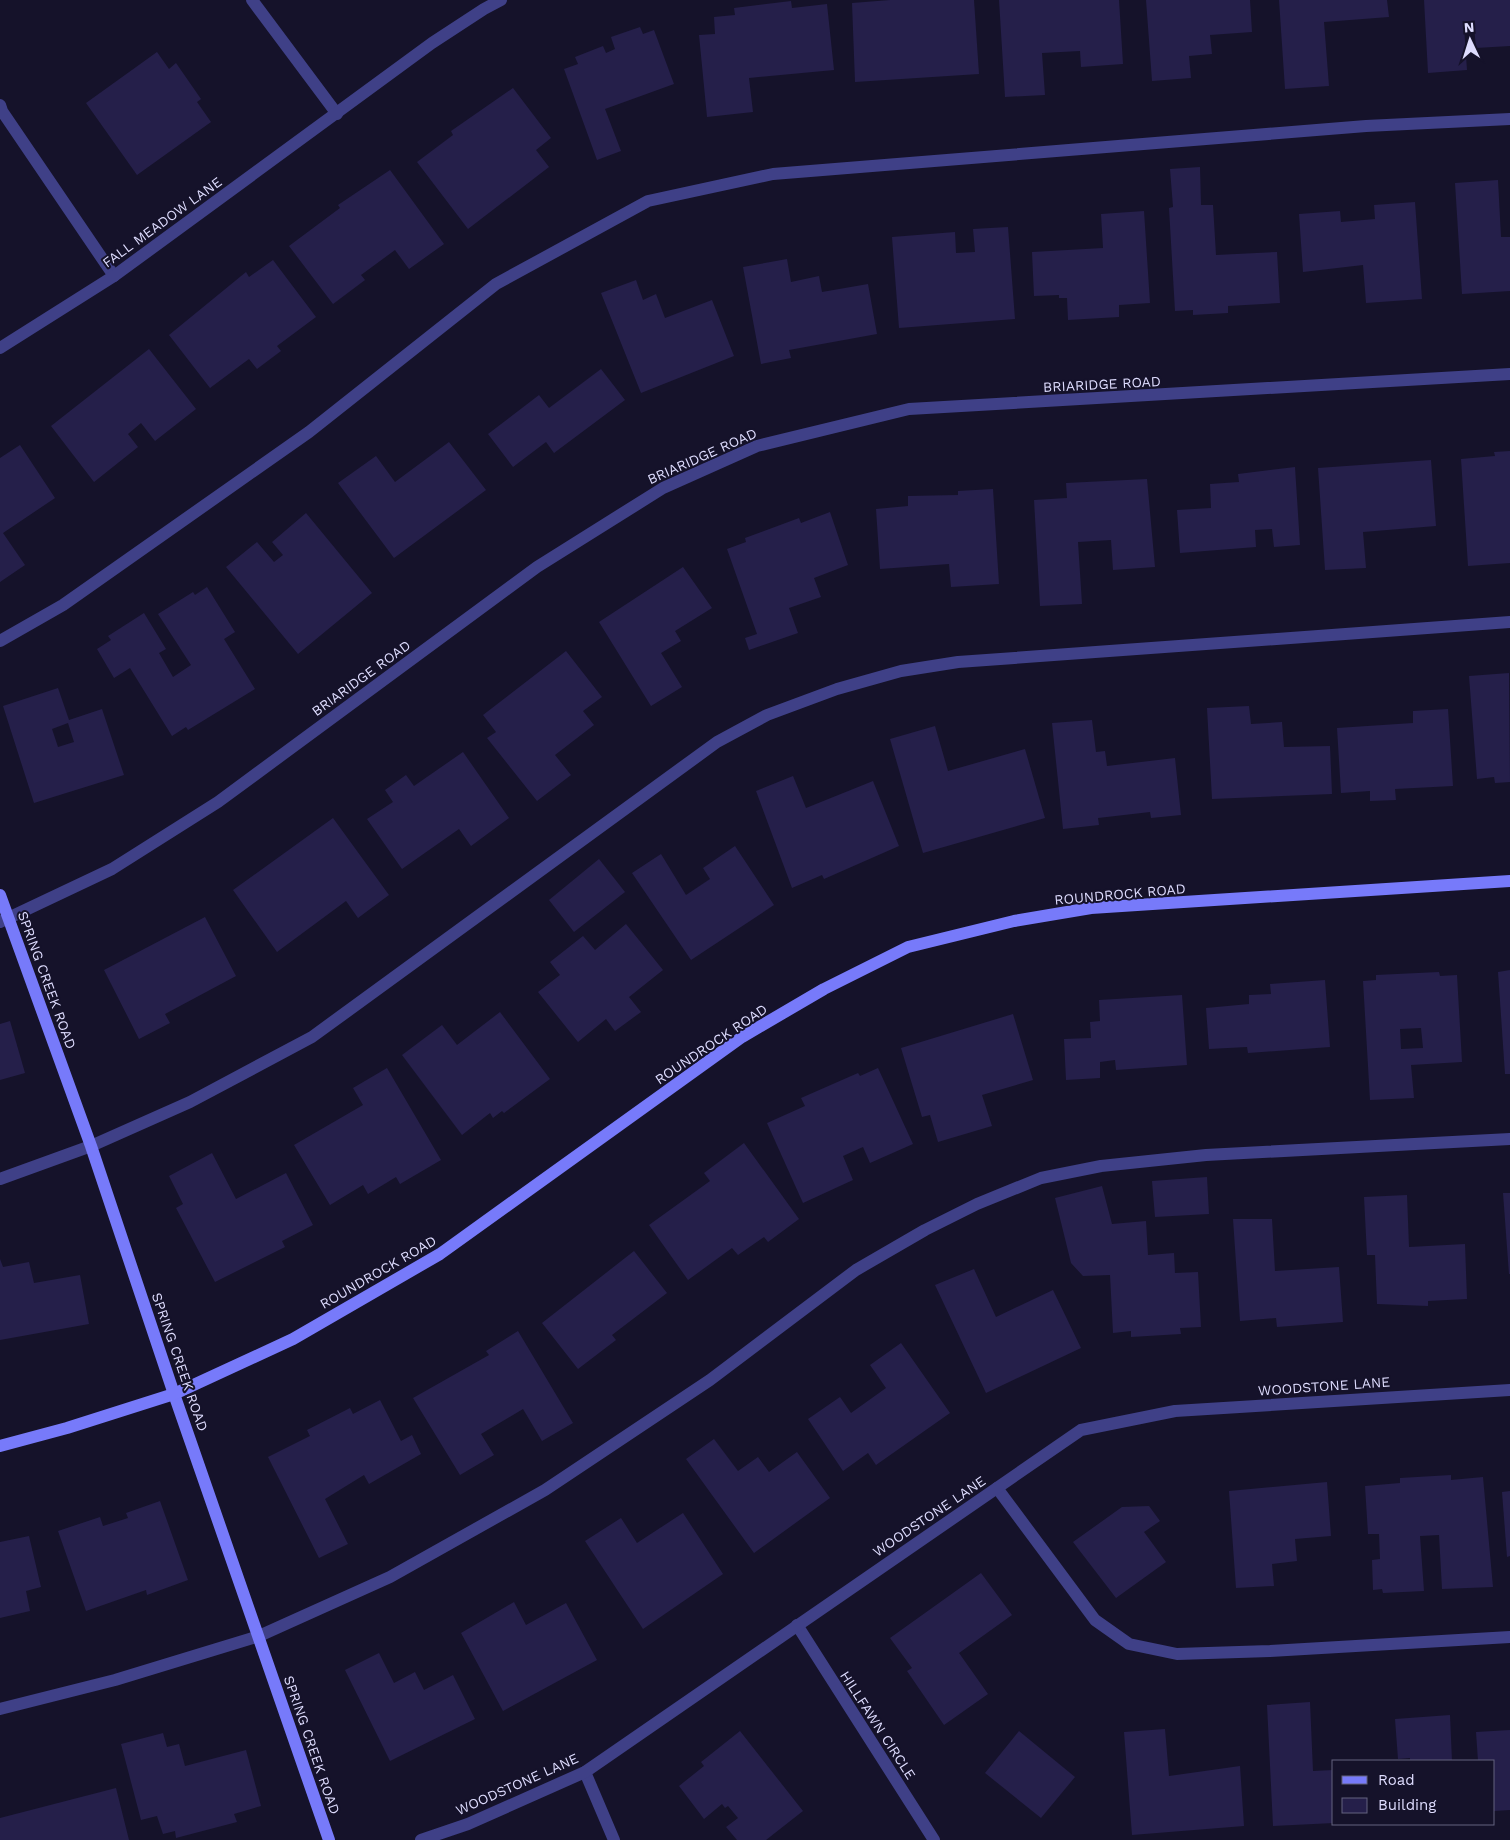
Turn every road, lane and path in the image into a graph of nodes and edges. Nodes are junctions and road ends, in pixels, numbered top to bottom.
1 (252, 0) edge
2 (502, 0) edge
3 (0, 105) edge
4 (338, 114) junction
5 (1510, 119) edge
6 (114, 276) junction
7 (0, 348) edge
8 (1510, 374) edge
9 (1510, 622) edge
10 (0, 641) edge
11 (1510, 881) edge
12 (0, 895) edge
13 (4, 921) edge
14 (1510, 1139) edge
15 (91, 1146) junction
16 (0, 1179) edge
17 (1510, 1390) edge
18 (174, 1394) junction
19 (0, 1446) edge
20 (997, 1488) junction
21 (796, 1626) junction
22 (258, 1636) junction
23 (1510, 1636) edge
24 (0, 1709) edge
25 (585, 1772) junction
26 (329, 1840) edge
27 (421, 1840) edge
28 (614, 1840) edge
29 (934, 1840) edge

1 - 4 street
2 - 4 street, FALL MEADOW LANE
3 - 6 street
4 - 6 street, FALL MEADOW LANE
5 - 10 street
6 - 7 street, FALL MEADOW LANE
8 - 13 street, BRIARIDGE ROAD
9 - 15 street
11 - 18 street, ROUNDROCK ROAD
12 - 13 street, SPRING CREEK ROAD
13 - 15 street, SPRING CREEK ROAD
14 - 22 street
15 - 16 street
15 - 18 street, SPRING CREEK ROAD
17 - 20 street, WOODSTONE LANE
18 - 19 street, ROUNDROCK ROAD
18 - 22 street, SPRING CREEK ROAD
20 - 21 street, WOODSTONE LANE
20 - 23 street
21 - 25 street, WOODSTONE LANE
21 - 29 street, HILLFAWN CIRCLE
22 - 24 street
22 - 26 street, SPRING CREEK ROAD
25 - 27 street, WOODSTONE LANE
25 - 28 street

